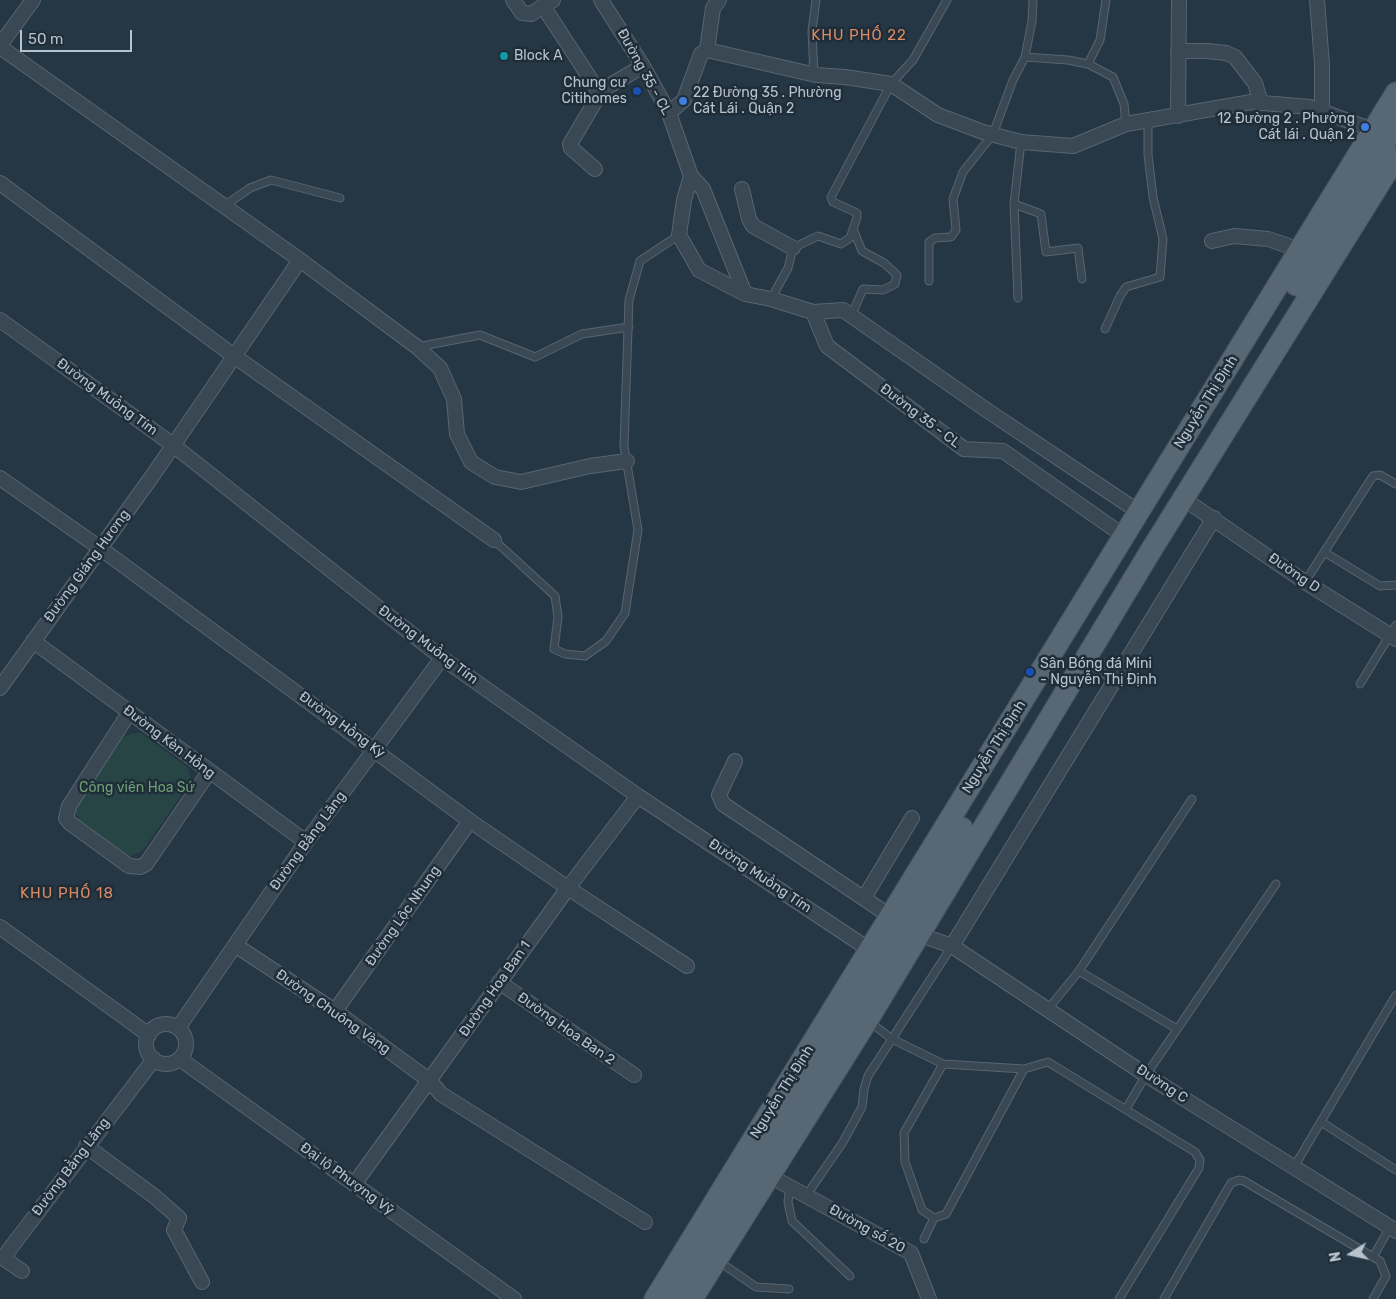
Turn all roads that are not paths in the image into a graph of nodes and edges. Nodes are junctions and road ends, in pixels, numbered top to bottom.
1 (33, 0) edge
2 (514, 0) edge
3 (618, 0) edge
4 (719, 0) edge
5 (816, 0) edge
6 (947, 0) edge
7 (1033, 0) edge
8 (1106, 0) edge
9 (1179, 0) edge
10 (1318, 0) edge
11 (548, 3) edge
12 (605, 6) edge
13 (0, 46) edge
14 (707, 50) junction
15 (1178, 51) junction
16 (1024, 57) junction
17 (1088, 64) junction
18 (643, 66) junction
19 (814, 75) junction
20 (891, 84) junction
21 (602, 90) junction
22 (1396, 93) edge
23 (1261, 103) junction
24 (668, 112) junction
25 (1322, 112) junction
26 (1178, 116) junction
27 (1148, 121) junction
28 (1126, 124) junction
29 (993, 134) junction
30 (1388, 138) edge
31 (1021, 142) junction
32 (595, 170) dead end
33 (691, 176) junction
34 (0, 183) edge
35 (1396, 184) edge
36 (742, 189) dead end
37 (340, 198) dead end
38 (1014, 204) junction
39 (224, 206) junction
40 (853, 229) junction
41 (679, 235) junction
42 (1212, 241) dead end
43 (793, 248) junction
44 (1298, 252) junction
45 (300, 260) junction
46 (1082, 279) dead end
47 (929, 282) dead end
48 (744, 294) junction
49 (1018, 298) dead end
50 (771, 299) junction
51 (813, 312) junction
52 (851, 316) junction
53 (0, 320) edge
54 (629, 327) junction
55 (1105, 329) dead end
56 (417, 347) junction
57 (234, 356) junction
58 (174, 445) junction
59 (627, 461) junction
60 (0, 478) edge
61 (1396, 484) edge
62 (1194, 506) junction
63 (1214, 518) junction
64 (1158, 524) junction
65 (494, 540) joint
66 (100, 548) junction
67 (1143, 548) junction
68 (1324, 552) junction
69 (1305, 582) junction
70 (1396, 585) edge
71 (1394, 633) edge
72 (33, 641) junction
73 (442, 658) junction
74 (1097, 665) junction
75 (1115, 677) junction
76 (1360, 684) dead end
77 (0, 688) edge
78 (129, 713) junction
79 (375, 750) junction
80 (735, 761) dead end
81 (209, 772) junction
82 (638, 796) junction
83 (1192, 799) dead end
84 (912, 818) dead end
85 (470, 821) junction
86 (306, 842) junction
87 (1276, 884) dead end
88 (568, 888) junction
89 (864, 898) junction
90 (0, 927) edge
91 (911, 928) junction
92 (235, 945) junction
93 (952, 946) junction
94 (890, 962) junction
95 (687, 966) dead end
96 (1079, 971) junction
97 (499, 982) junction
98 (1396, 995) edge
99 (1048, 1008) junction
100 (335, 1011) junction
101 (871, 1024) junction
102 (178, 1028) junction
103 (1177, 1029) junction
104 (149, 1035) junction
105 (892, 1039) junction
106 (154, 1059) junction
107 (180, 1059) junction
108 (943, 1064) junction
109 (1024, 1069) junction
110 (1146, 1074) junction
111 (634, 1075) dead end
112 (430, 1081) junction
113 (1126, 1109) junction
114 (1320, 1122) junction
115 (86, 1146) junction
116 (1294, 1167) junction
117 (1396, 1170) edge
118 (780, 1181) junction
119 (355, 1183) junction
120 (806, 1196) junction
121 (934, 1218) junction
122 (645, 1222) dead end
123 (1393, 1229) edge
124 (924, 1239) dead end
125 (1373, 1257) junction
126 (727, 1266) junction
127 (22, 1271) dead end
128 (850, 1276) dead end
129 (202, 1282) dead end
130 (789, 1288) dead end
131 (514, 1299) edge
132 (655, 1299) edge
133 (673, 1299) edge
134 (692, 1299) edge
135 (707, 1299) edge
136 (929, 1299) edge
137 (1119, 1299) edge
138 (1164, 1299) edge
139 (1373, 1299) edge

1 - 13 street
2 - 11 street
3 - 12 street
4 - 14 street
5 - 19 lane
6 - 20 lane
7 - 16 lane
8 - 17 lane
9 - 15 street
10 - 25 street
11 - 21 street
12 - 18 street, Đường 35 - CL
13 - 39 street
14 - 19 street
14 - 24 street
15 - 23 street
15 - 26 street
16 - 17 lane
16 - 29 lane
17 - 28 lane
18 - 21 street
18 - 24 street, Đường 35 - CL
19 - 20 street
20 - 29 street
20 - 40 lane
21 - 32 street
22 - 30 main road, Nguyễn Thị Định
23 - 25 street
23 - 26 street
24 - 33 street, Đường 35 - CL
25 - 30 street
26 - 27 street
27 - 28 street
27 - 55 lane
28 - 31 street
29 - 31 street
29 - 47 lane
30 - 44 main road, Nguyễn Thị Định
30 - 64 main road, Nguyễn Thị Định
31 - 38 lane
33 - 41 street
33 - 48 street, Đường 35 - CL
34 - 57 street
35 - 62 main road, Nguyễn Thị Định
36 - 43 street
37 - 39 lane
38 - 46 lane
38 - 49 lane
39 - 45 street
40 - 43 lane
40 - 52 lane
41 - 48 street
41 - 54 lane
42 - 44 street
43 - 50 lane
44 - 64 main road, Nguyễn Thị Định
45 - 56 street
45 - 57 street, Đường Giáng Hương
48 - 50 street
50 - 51 street
51 - 52 street
51 - 67 street, Đường 35 - CL
52 - 64 street
53 - 58 street, Đường Muồng Tím
54 - 56 lane
54 - 59 lane
56 - 59 street
57 - 58 street, Đường Giáng Hương
57 - 65 street
58 - 66 street, Đường Giáng Hương
58 - 73 street, Đường Muồng Tím
59 - 65 lane
60 - 66 street, Đường Hồng Kỳ
61 - 68 lane
62 - 63 street, Đường D
62 - 64 main road, Nguyễn Thị Định
63 - 69 street, Đường D
63 - 75 street
64 - 67 main road, Nguyễn Thị Định
64 - 67 main road, Nguyễn Thị Định
66 - 72 street, Đường Giáng Hương
66 - 79 street, Đường Hồng Kỳ
67 - 74 main road, Nguyễn Thị Định
67 - 91 main road, Nguyễn Thị Định
67 - 91 main road, Nguyễn Thị Định
68 - 69 lane
68 - 70 lane
69 - 71 street, Đường D
71 - 76 lane
72 - 77 street, Đường Giáng Hương
72 - 78 street, Đường Kèn Hồng
73 - 79 street, Đường Bằng Lăng
73 - 82 street, Đường Muồng Tím
74 - 75 street
74 - 91 main road, Nguyễn Thị Định
75 - 93 street
78 - 81 street, Đường Kèn Hồng
78 - 81 street
79 - 85 street, Đường Hồng Kỳ
79 - 86 street, Đường Bằng Lăng
80 - 89 street, Đường C
81 - 86 street, Đường Kèn Hồng
82 - 88 street, Đường Hoa Ban 1
82 - 94 street, Đường Muồng Tím
83 - 96 lane
84 - 89 street
85 - 88 street, Đường Hồng Kỳ
85 - 100 street, Đường Lộc Nhung
86 - 92 street, Đường Bằng Lăng
87 - 103 lane
88 - 95 street, Đường Hồng Kỳ
88 - 97 street, Đường Hoa Ban 1
89 - 91 street, Đường C
90 - 104 street
91 - 93 street, Đường C
91 - 94 main road, Nguyễn Thị Định
91 - 94 main road, Nguyễn Thị Định
92 - 100 street, Đường Chuông Vàng
92 - 102 street, Đường Bằng Lăng
93 - 99 street, Đường C
93 - 105 lane
94 - 101 main road, Nguyễn Thị Định
94 - 132 main road, Nguyễn Thị Định
94 - 133 main road, Nguyễn Thị Định
96 - 99 lane
96 - 103 lane
97 - 111 street, Đường Hoa Ban 2
97 - 112 street, Đường Hoa Ban 1
98 - 114 lane
99 - 110 street, Đường C
100 - 112 street, Đường Chuông Vàng
101 - 105 lane
101 - 118 main road, Nguyễn Thị Định
102 - 104 street
102 - 107 street
103 - 110 lane
104 - 106 street
105 - 108 lane
105 - 120 lane
106 - 107 street
106 - 115 street, Đường Bằng Lăng
107 - 119 street, Đại lộ Phượng Vỹ
108 - 109 lane
108 - 121 lane
109 - 113 lane
109 - 121 lane
110 - 113 lane
110 - 116 street, Đường C
112 - 119 street, Đường Hoa Ban 1
112 - 122 street, Đường Chuông Vàng
113 - 137 lane
114 - 116 lane
114 - 117 lane
115 - 127 street, Đường Bằng Lăng
115 - 129 street
116 - 123 street, Đường C
118 - 120 street, Đường số 20
118 - 126 main road, Nguyễn Thị Định
118 - 128 lane
118 - 134 main road, Nguyễn Thị Định
119 - 131 street, Đại lộ Phượng Vỹ
120 - 136 street, Đường số 20
121 - 124 lane
123 - 125 lane
125 - 138 lane
125 - 139 lane
126 - 130 lane
126 - 135 main road, Nguyễn Thị Định

